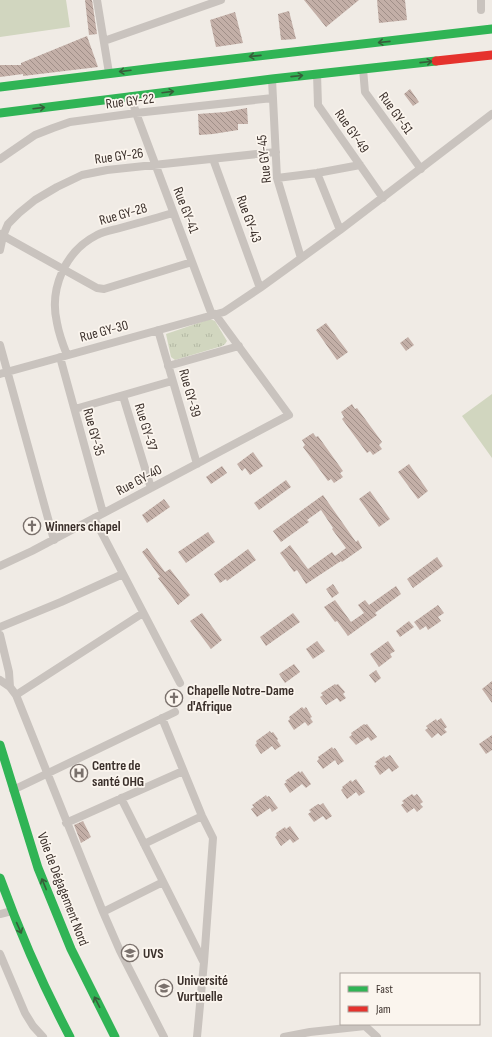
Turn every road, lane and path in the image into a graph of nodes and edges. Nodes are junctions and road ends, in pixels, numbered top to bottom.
1 (97, 0) edge
2 (221, 0) edge
3 (481, 0) edge
4 (481, 10) dead end
5 (492, 29) edge
6 (104, 41) junction
7 (492, 55) edge
8 (363, 69) junction
9 (109, 73) junction
10 (317, 74) junction
11 (272, 79) junction
12 (0, 87) edge
13 (130, 96) junction
14 (273, 98) junction
15 (0, 113) edge
16 (136, 113) junction
17 (492, 114) edge
18 (276, 152) junction
19 (0, 159) edge
20 (213, 159) junction
21 (155, 164) junction
22 (360, 165) junction
23 (421, 169) junction
24 (317, 173) junction
25 (277, 178) junction
26 (383, 198) junction
27 (173, 213) junction
28 (340, 230) junction
29 (2, 235) edge
30 (0, 250) edge
31 (301, 258) junction
32 (192, 262) junction
33 (63, 269) junction
34 (260, 288) junction
35 (214, 315) junction
36 (158, 330) junction
37 (0, 345) edge
38 (239, 346) junction
39 (64, 356) junction
40 (168, 366) junction
41 (3, 373) edge
42 (172, 381) junction
43 (122, 396) junction
44 (75, 409) junction
45 (289, 415) joint
46 (197, 464) junction
47 (151, 488) junction
48 (103, 513) junction
49 (94, 518) junction
50 (54, 540) junction
51 (0, 566) edge
52 (123, 574) junction
53 (143, 612) junction
54 (0, 627) edge
55 (0, 635) edge
56 (0, 680) edge
57 (180, 683) dead end
58 (10, 687) junction
59 (16, 695) junction
60 (175, 712) dead end
61 (162, 718) junction
62 (0, 745) edge
63 (183, 771) junction
64 (47, 774) junction
65 (14, 790) junction
66 (121, 798) junction
67 (202, 816) junction
68 (66, 823) junction
69 (144, 844) junction
70 (0, 878) edge
71 (164, 882) junction
72 (12, 911) junction
73 (102, 912) junction
74 (0, 914) edge
75 (0, 954) edge
76 (204, 962) junction
77 (43, 1037) edge
78 (70, 1037) edge
79 (115, 1037) edge
80 (164, 1037) edge
81 (197, 1037) edge
82 (284, 1037) edge
83 (377, 1037) edge

1 - 6 street
2 - 6 street
3 - 4 street
5 -> 9 main road
6 - 9 street
8 -> 7 main road
8 - 10 main road
8 - 23 street, Rue GY-51
9 - 12 main road
11 -> 10 main road
10 - 22 street, Rue GY-49
13 -> 11 main road
11 - 14 street, Rue GY-45
15 -> 13 main road
13 - 16 street, Rue GY-41
14 - 16 street, Rue GY-22
14 - 18 street, Rue GY-45
16 - 19 street, Rue GY-22
16 - 21 street, Rue GY-41
17 - 23 street, Rue GY-30
18 - 20 street, Rue GY-26
18 - 25 street, Rue GY-45
20 - 21 street, Rue GY-26
20 - 34 street, Rue GY-43
21 - 27 street, Rue GY-41
21 - 29 street, Rue GY-26
22 - 24 street
22 - 26 street, Rue GY-49
23 - 26 street, Rue GY-30
24 - 25 street
24 - 28 street
25 - 31 street, Rue GY-45
26 - 28 street, Rue GY-30
27 - 32 street, Rue GY-41
27 - 33 street, Rue GY-28
28 - 31 street, Rue GY-30
29 - 30 street, Rue GY-26
29 - 33 street
31 - 34 street, Rue GY-30
32 - 33 street
32 - 35 street, Rue GY-41
33 - 39 street, Rue GY-28
34 - 35 street, Rue GY-30
35 - 36 street, Rue GY-30
35 - 38 street, Rue GY-41
36 - 39 street, Rue GY-30
36 - 40 street, Rue GY-39
37 - 41 street
38 - 40 street
38 - 45 street, Rue GY-41
39 - 41 street, Rue GY-30
39 - 44 street, Rue GY-35
40 - 42 street, Rue GY-39
41 - 50 street
42 - 43 street
42 - 46 street, Rue GY-39
43 - 44 street
43 - 47 street, Rue GY-37
44 - 48 street, Rue GY-35
45 - 46 street, Rue GY-40
46 - 47 street, Rue GY-40
47 - 48 street, Rue GY-40
48 - 49 street, Rue GY-40
49 - 50 street, Rue GY-40
49 - 52 street
50 - 51 street, Rue GY-40
52 - 53 street
52 - 54 street
53 - 57 street
53 - 59 street
55 - 58 street
56 - 58 street
58 - 59 street
59 - 64 street
60 - 61 street
61 - 63 street
61 - 64 street
62 - 65 main road, Voie de Dégagement Nord
63 - 66 street
63 - 67 street
64 - 65 street
64 - 68 street
79 -> 65 main road, Voie de Dégagement Nord
66 - 68 street
66 - 69 street
67 - 69 street
67 - 76 street
68 - 73 street
69 - 71 street
70 - 72 main road
71 - 73 street
71 - 76 street
72 - 74 street
72 -> 78 main road
73 - 80 street
75 - 77 street
76 - 81 street
82 - 83 street

